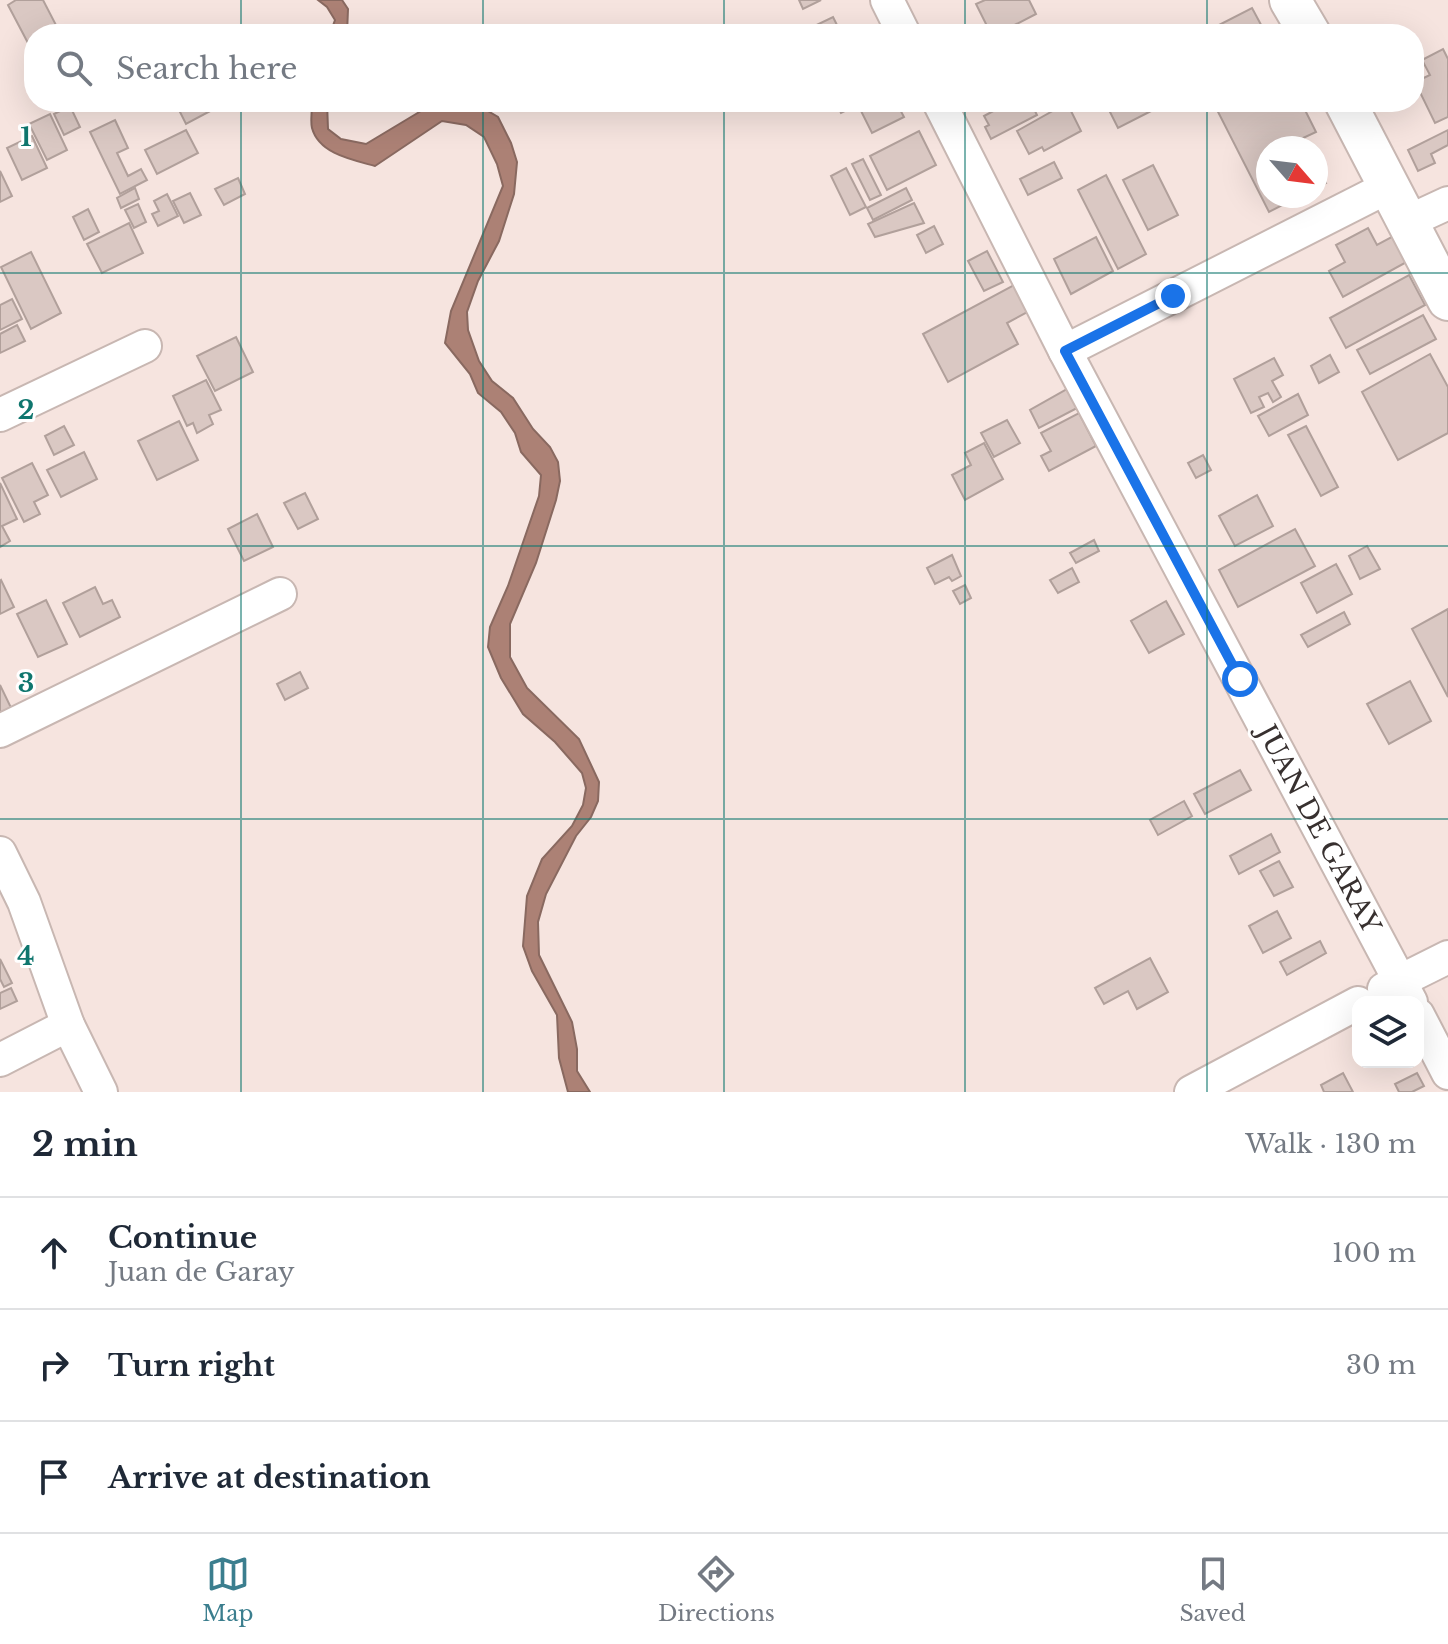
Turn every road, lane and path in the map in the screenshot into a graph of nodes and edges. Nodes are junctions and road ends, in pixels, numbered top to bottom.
1 (887, 0) edge
2 (1290, 0) edge
3 (899, 24) edge
4 (1304, 24) edge
5 (944, 112) edge
6 (1350, 112) edge
7 (1388, 187) junction
8 (1448, 203) edge
9 (1407, 222) junction
10 (1448, 300) edge
11 (145, 346) dead end
12 (1065, 351) junction
13 (0, 415) edge
14 (280, 594) dead end
15 (0, 731) edge
16 (0, 853) edge
17 (1448, 957) edge
18 (1406, 991) edge
19 (1385, 996) edge
20 (1352, 1006) edge
21 (68, 1025) junction
22 (1424, 1027) edge
23 (0, 1060) edge
24 (1448, 1073) edge
25 (101, 1092) edge
26 (1191, 1092) edge

1 - 3 street
2 - 4 main road
5 - 12 street, JUAN DE GARAY
6 - 7 main road
7 - 9 main road
7 - 12 street
8 - 9 street
9 - 10 main road
11 - 13 street
12 - 18 street, JUAN DE GARAY
14 - 15 street
16 - 21 street
17 - 18 street
18 - 19 street
20 - 26 street
21 - 23 street
21 - 25 street
22 - 24 street

